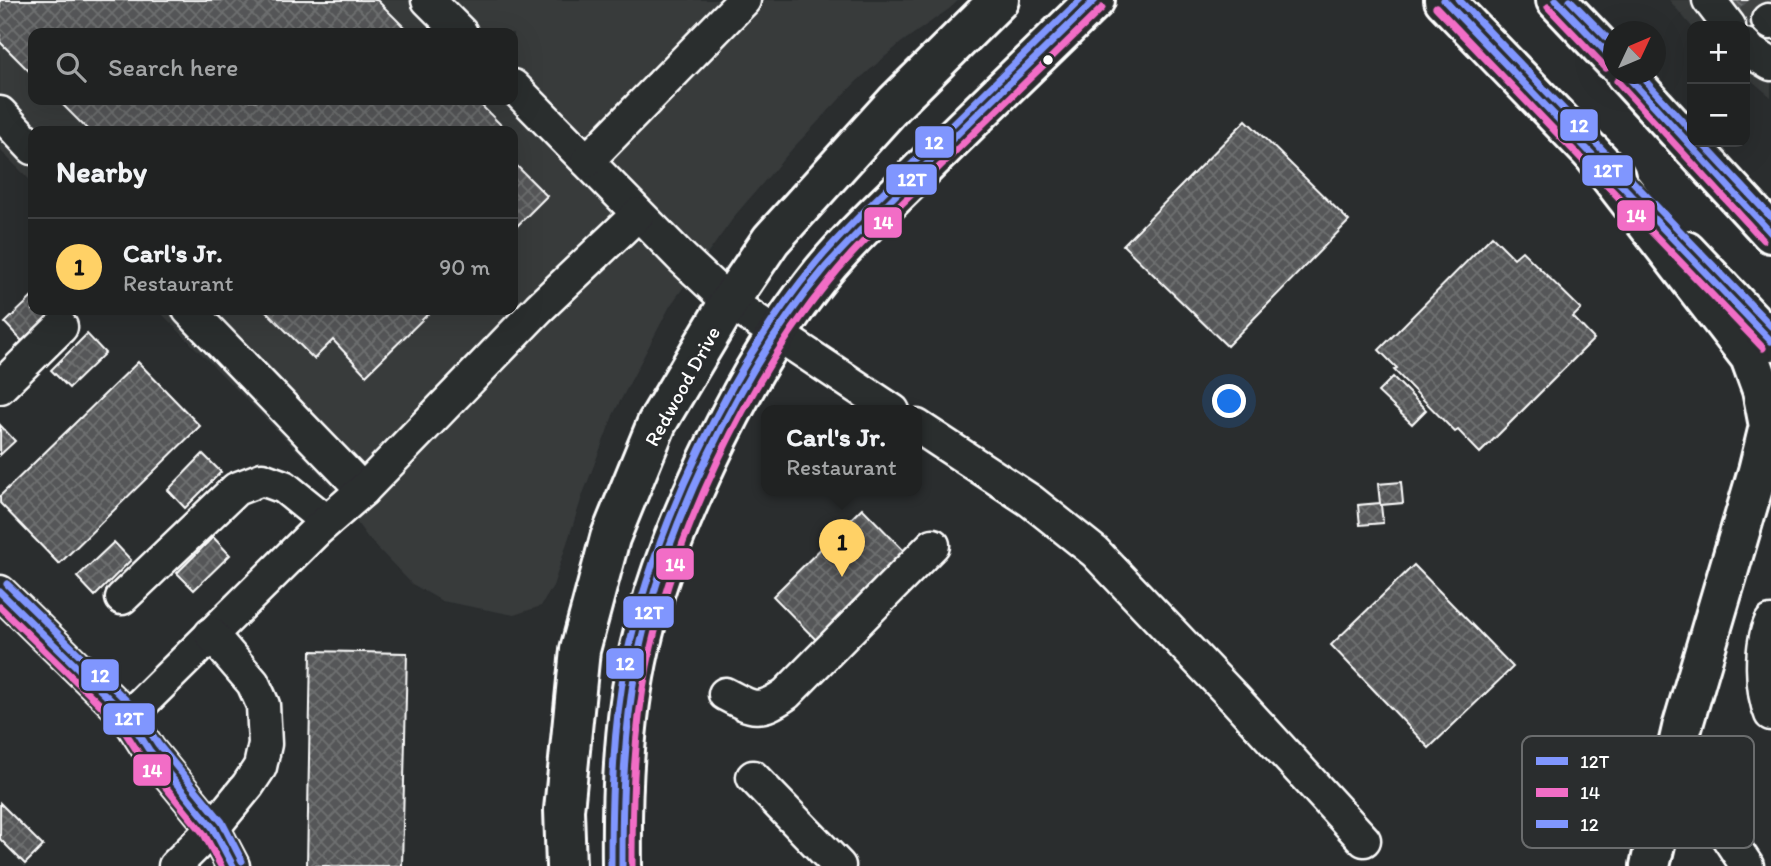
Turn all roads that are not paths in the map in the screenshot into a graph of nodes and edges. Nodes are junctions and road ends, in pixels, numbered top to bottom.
1 (428, 0) edge
2 (744, 0) edge
3 (999, 0) edge
4 (1095, 0) edge
5 (1444, 0) edge
6 (1709, 0) edge
7 (1572, 6) edge
8 (1725, 21) edge
9 (456, 28) edge
10 (1603, 47) edge
11 (1750, 51) edge
12 (1771, 64) edge
13 (1634, 84) edge
14 (518, 91) edge
15 (0, 113) edge
16 (28, 143) edge
17 (1592, 153) junction
18 (587, 161) junction
19 (638, 214) junction
20 (1771, 233) edge
21 (729, 302) junction
22 (194, 315) edge
23 (61, 327) dead end
24 (776, 334) junction
25 (1771, 341) edge
26 (0, 387) edge
27 (884, 405) edge
28 (922, 429) edge
29 (363, 490) junction
30 (326, 522) junction
31 (933, 545) dead end
32 (0, 592) edge
33 (122, 598) dead end
34 (1771, 622) edge
35 (211, 634) junction
36 (725, 694) dead end
37 (1771, 714) edge
38 (128, 717) junction
39 (1682, 729) junction
40 (1680, 736) edge
41 (1683, 736) edge
42 (753, 777) dead end
43 (213, 828) junction
44 (1364, 840) dead end
45 (1654, 848) edge
46 (1735, 848) edge
47 (1771, 861) edge
48 (175, 866) edge
49 (233, 866) edge
50 (566, 866) edge
51 (622, 866) edge
52 (839, 866) edge
53 (1650, 866) edge
54 (1747, 866) edge
55 (1768, 866) edge

1 - 9 street
2 - 18 street
3 - 21 main road, Redwood Drive
4 - 24 main road
5 - 17 main road
6 - 8 street
7 - 10 main road
11 - 12 street
13 - 20 main road
14 - 18 street
15 - 16 street
17 - 25 main road
17 - 39 main road
18 - 19 street
19 - 21 street
19 - 29 street
21 - 24 street
21 - 50 main road, Redwood Drive
22 - 29 street
23 - 26 street
24 - 27 street
24 - 51 main road
28 - 44 street
29 - 30 street
30 - 33 street
30 - 35 street
31 - 36 street
32 - 38 street
34 - 37 street
35 - 38 street
35 - 43 street
38 - 43 street
39 - 40 main road
39 - 41 street
42 - 52 street
43 - 48 street
43 - 49 street
45 - 53 main road
46 - 54 street
47 - 55 street

